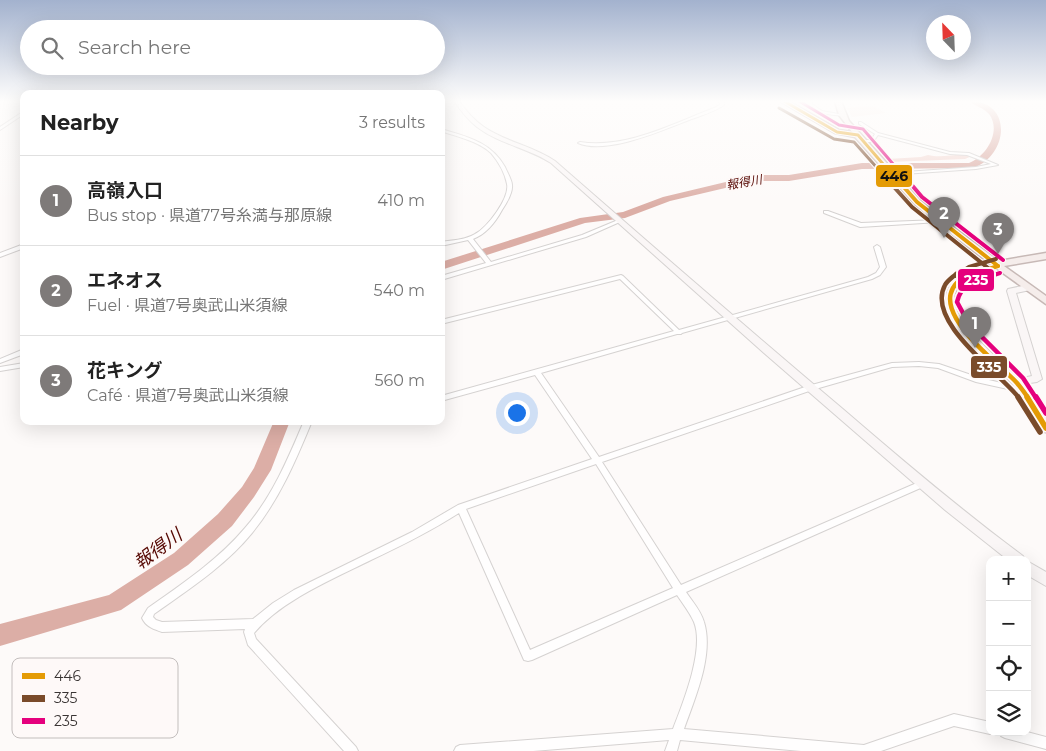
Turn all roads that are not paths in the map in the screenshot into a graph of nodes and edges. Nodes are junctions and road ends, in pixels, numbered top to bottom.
1 (460, 136) edge
2 (496, 136) edge
3 (639, 136) edge
4 (853, 136) edge
5 (876, 136) edge
6 (885, 136) edge
7 (860, 138) junction
8 (580, 144) dead end
9 (890, 173) junction
10 (826, 212) dead end
11 (620, 221) junction
12 (939, 221) junction
13 (469, 239) junction
14 (445, 243) edge
15 (20, 247) edge
16 (877, 247) dead end
17 (0, 255) edge
18 (1046, 256) edge
19 (489, 263) junction
20 (998, 266) junction
21 (445, 277) edge
22 (1027, 288) junction
23 (1046, 301) edge
24 (730, 318) junction
25 (445, 321) edge
26 (679, 333) junction
27 (20, 353) edge
28 (0, 361) edge
29 (20, 366) edge
30 (0, 369) edge
31 (537, 372) junction
32 (1019, 386) junction
33 (810, 388) junction
34 (445, 398) edge
35 (306, 425) edge
36 (1046, 428) edge
37 (597, 460) junction
38 (922, 484) junction
39 (461, 507) junction
40 (1013, 556) edge
41 (1031, 570) edge
42 (1046, 580) edge
43 (680, 589) junction
44 (254, 624) junction
45 (986, 727) edge
46 (676, 734) junction
47 (1020, 736) edge
48 (1046, 743) edge
49 (870, 750) edge
50 (352, 751) edge
51 (460, 751) edge
52 (671, 751) edge

1 - 13 street
2 - 11 street
3 - 8 street
4 - 7 main road
5 - 7 street
6 - 9 street
7 - 9 main road
9 - 12 main road
10 - 12 street
11 - 19 street
11 - 24 street
12 - 20 main road
13 - 14 street
13 - 19 street
15 - 17 street
16 - 24 street
18 - 20 main road
19 - 21 street
20 - 22 main road
20 - 32 main road
22 - 23 main road
22 - 32 street
24 - 26 street
24 - 33 street
25 - 26 street
26 - 31 street
27 - 28 street
29 - 30 street
31 - 34 street
31 - 37 street
32 - 33 street
32 - 36 main road
33 - 37 street
33 - 38 street
35 - 44 street
37 - 39 street
37 - 43 street
38 - 40 street
38 - 43 street
39 - 43 street
39 - 44 street
41 - 42 street
43 - 46 street
44 - 50 street
45 - 49 street
46 - 49 street
46 - 51 street
46 - 52 street
47 - 48 street

